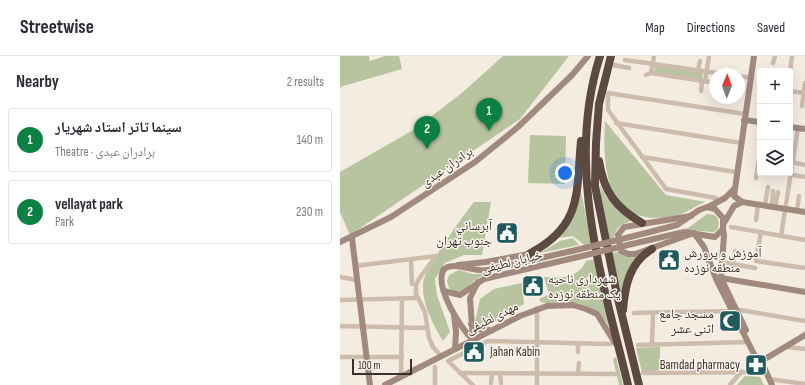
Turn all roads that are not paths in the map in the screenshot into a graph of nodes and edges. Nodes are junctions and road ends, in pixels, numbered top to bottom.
1 (600, 56) edge
2 (654, 56) edge
3 (709, 56) edge
4 (754, 56) edge
5 (775, 56) edge
6 (792, 56) edge
7 (588, 57) edge
8 (628, 59) edge
9 (610, 60) edge
10 (700, 61) dead end
11 (773, 63) dead end
12 (653, 64) junction
13 (629, 68) dead end
14 (790, 68) edge
15 (698, 70) junction
16 (706, 71) junction
17 (709, 72) edge
18 (651, 73) junction
19 (646, 75) dead end
20 (745, 77) edge
21 (751, 78) junction
22 (706, 81) junction
23 (805, 83) edge
24 (701, 91) dead end
25 (793, 91) edge
26 (804, 93) junction
27 (802, 106) dead end
28 (598, 115) junction
29 (745, 117) junction
30 (757, 121) edge
31 (586, 123) junction
32 (616, 123) junction
33 (793, 127) edge
34 (798, 128) junction
35 (805, 129) edge
36 (741, 143) junction
37 (793, 152) edge
38 (642, 157) junction
39 (793, 162) edge
40 (805, 165) edge
41 (736, 172) junction
42 (757, 173) edge
43 (793, 175) edge
44 (790, 176) edge
45 (805, 177) edge
46 (756, 178) dead end
47 (768, 187) dead end
48 (734, 189) junction
49 (776, 192) dead end
50 (799, 196) dead end
51 (716, 198) dead end
52 (742, 202) junction
53 (758, 204) junction
54 (771, 206) junction
55 (707, 207) junction
56 (785, 209) junction
57 (797, 210) junction
58 (805, 212) edge
59 (691, 216) junction
60 (756, 220) dead end
61 (642, 223) junction
62 (723, 226) junction
63 (731, 227) dead end
64 (761, 232) junction
65 (694, 233) junction
66 (781, 236) junction
67 (352, 238) junction
68 (805, 240) edge
69 (340, 242) edge
70 (652, 249) junction
71 (735, 251) dead end
72 (529, 254) joint
73 (411, 260) junction
74 (722, 262) junction
75 (733, 264) junction
76 (454, 265) junction
77 (355, 266) junction
78 (756, 268) dead end
79 (805, 268) edge
80 (340, 277) edge
81 (718, 278) junction
82 (357, 280) junction
83 (478, 282) junction
84 (412, 284) dead end
85 (444, 291) junction
86 (805, 292) edge
87 (418, 298) junction
88 (340, 300) edge
89 (402, 300) junction
90 (360, 301) junction
91 (537, 308) junction
92 (740, 310) dead end
93 (732, 311) junction
94 (454, 313) junction
95 (634, 313) dead end
96 (653, 313) junction
97 (623, 317) junction
98 (805, 320) edge
99 (471, 324) junction
100 (340, 326) edge
101 (363, 327) junction
102 (402, 328) junction
103 (428, 328) junction
104 (494, 329) junction
105 (805, 336) edge
106 (473, 340) junction
107 (748, 342) junction
108 (538, 343) junction
109 (578, 344) junction
110 (610, 344) dead end
111 (652, 344) junction
112 (638, 345) dead end
113 (476, 346) junction
114 (787, 346) junction
115 (454, 349) junction
116 (805, 349) edge
117 (620, 350) junction
118 (578, 352) dead end
119 (441, 356) junction
120 (340, 357) edge
121 (402, 357) junction
122 (367, 358) junction
123 (760, 362) junction
124 (579, 363) dead end
125 (435, 367) dead end
126 (742, 372) junction
127 (765, 372) junction
128 (460, 373) junction
129 (492, 373) junction
130 (500, 373) junction
131 (538, 373) junction
132 (578, 373) junction
133 (643, 373) dead end
134 (615, 374) dead end
135 (401, 376) junction
136 (770, 382) edge
137 (492, 383) dead end
138 (501, 383) dead end
139 (805, 384) edge
140 (370, 385) edge
141 (385, 385) edge
142 (435, 385) edge
143 (473, 385) edge
144 (537, 385) edge
145 (628, 385) edge
146 (639, 385) edge
147 (730, 385) edge

1 - 31 highway
2 - 12 street
3 - 16 street
4 - 21 main road
5 - 11 street
6 - 14 street
7 - 67 main road, برادران عبدی
8 - 12 street
9 - 13 street
9 - 28 highway
10 - 15 street
12 - 15 street
12 - 18 street
15 - 16 street
16 - 17 street
16 - 22 street
18 - 19 street
18 - 22 street
20 - 21 street
21 - 29 main road
22 - 24 street
23 - 26 street
25 - 26 street
26 - 27 street
28 - 61 highway
28 - 97 highway
29 - 30 main road
29 - 32 street
29 - 36 main road
31 - 72 highway
31 - 117 highway
32 - 36 street
32 - 38 street
33 - 34 main road
34 - 35 main road
34 - 37 street
36 - 41 main road
38 - 41 street
38 - 51 street
39 - 40 street
41 - 48 main road
42 - 46 street
43 - 45 street
44 - 56 street
47 - 54 street
48 - 52 main road
48 - 55 main road
49 - 54 street
50 - 57 street
52 - 53 main road
52 - 62 main road
53 - 54 main road
53 - 60 street
54 - 56 main road
55 - 59 main road
55 - 62 main road
56 - 57 main road
56 - 66 street
57 - 58 main road
59 - 61 main road
59 - 76 main road, خیابان لطیفی, bridge
61 - 70 main road
62 - 65 main road
62 - 74 main road
63 - 64 street
64 - 66 street
64 - 79 street
65 - 70 main road
65 - 81 main road
65 - 83 main road, خیابان لطیفی, bridge
66 - 68 street
67 - 69 main road, برادران عبدی
67 - 77 main road
70 - 97 highway
71 - 75 street
72 - 76 main road
73 - 77 street
73 - 84 street
73 - 87 street
74 - 75 street
74 - 81 main road
75 - 78 street
76 - 85 main road
77 - 82 main road
80 - 82 street
81 - 86 main road
81 - 93 main road
81 - 123 main road
82 - 90 main road
83 - 85 main road, خیابان لطیفی
83 - 99 main road
85 - 94 main road
87 - 89 street
87 - 103 street
88 - 90 street
89 - 90 street
89 - 102 street
90 - 101 main road
91 - 104 main road, مهدی لطیفی
91 - 108 street
91 - 117 main road, مهدی لطیفی
92 - 98 street
93 - 96 street
93 - 107 main road
94 - 106 main road
94 - 115 main road
95 - 96 street
96 - 111 street
97 - 146 highway
99 - 104 main road
99 - 106 main road
100 - 101 street
101 - 102 street
101 - 122 main road
102 - 103 street
102 - 121 street
103 - 119 street
104 - 106 main road, مهدی لطیفی
105 - 114 main road
106 - 113 street
106 - 115 main road, مهدی لطیفی
107 - 111 street
107 - 123 main road
108 - 109 street
108 - 113 street
108 - 131 street
109 - 110 street
109 - 118 street
111 - 112 street
113 - 128 street
114 - 116 street
114 - 123 main road
115 - 119 main road, مهدی لطیفی
117 - 145 highway
119 - 135 main road, مهدی لطیفی
120 - 122 street
121 - 122 street
121 - 135 street
122 - 140 main road
123 - 127 main road
124 - 132 street
125 - 142 street
126 - 127 street
126 - 133 street
126 - 147 street
127 - 136 main road
128 - 129 street
128 - 143 street
129 - 130 street
129 - 137 street
130 - 131 street
130 - 138 street
131 - 132 street
131 - 144 street
132 - 134 street
135 - 141 main road, مهدی لطیفی
136 - 139 street

